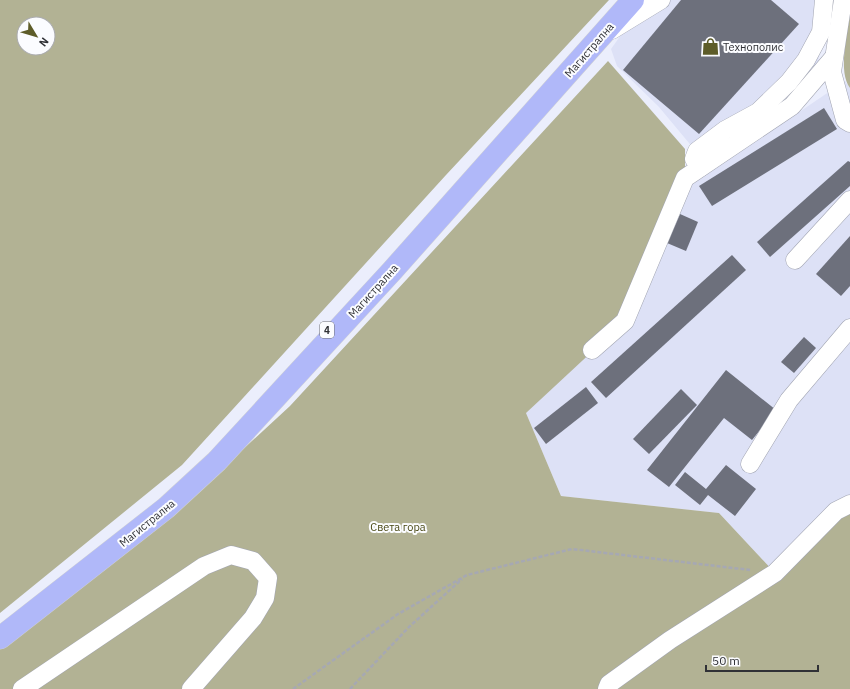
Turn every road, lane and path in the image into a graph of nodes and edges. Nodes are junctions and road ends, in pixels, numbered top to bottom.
1 (621, 0) edge
2 (633, 0) edge
3 (661, 0) edge
4 (824, 0) edge
5 (843, 0) edge
6 (602, 36) junction
7 (834, 57) junction
8 (850, 123) edge
9 (701, 167) junction
10 (850, 200) edge
11 (795, 260) dead end
12 (850, 328) edge
13 (592, 350) dead end
14 (750, 464) dead end
15 (850, 504) edge
16 (775, 573) junction
17 (467, 575) junction
18 (0, 626) edge
19 (0, 638) edge
20 (22, 689) edge
21 (191, 689) edge
22 (293, 689) edge
23 (350, 689) edge
24 (607, 689) edge

1 - 18 main road, Магистрална / 4
2 - 6 main road, Магистрална / 4
3 - 6 street
4 - 9 street
5 - 7 street
6 - 19 main road, Магистрална / 4
7 - 8 street
7 - 9 street
9 - 13 street
10 - 11 street
12 - 14 street
15 - 16 street
16 - 17 path
16 - 24 street
17 - 22 path
17 - 23 path
20 - 21 street

